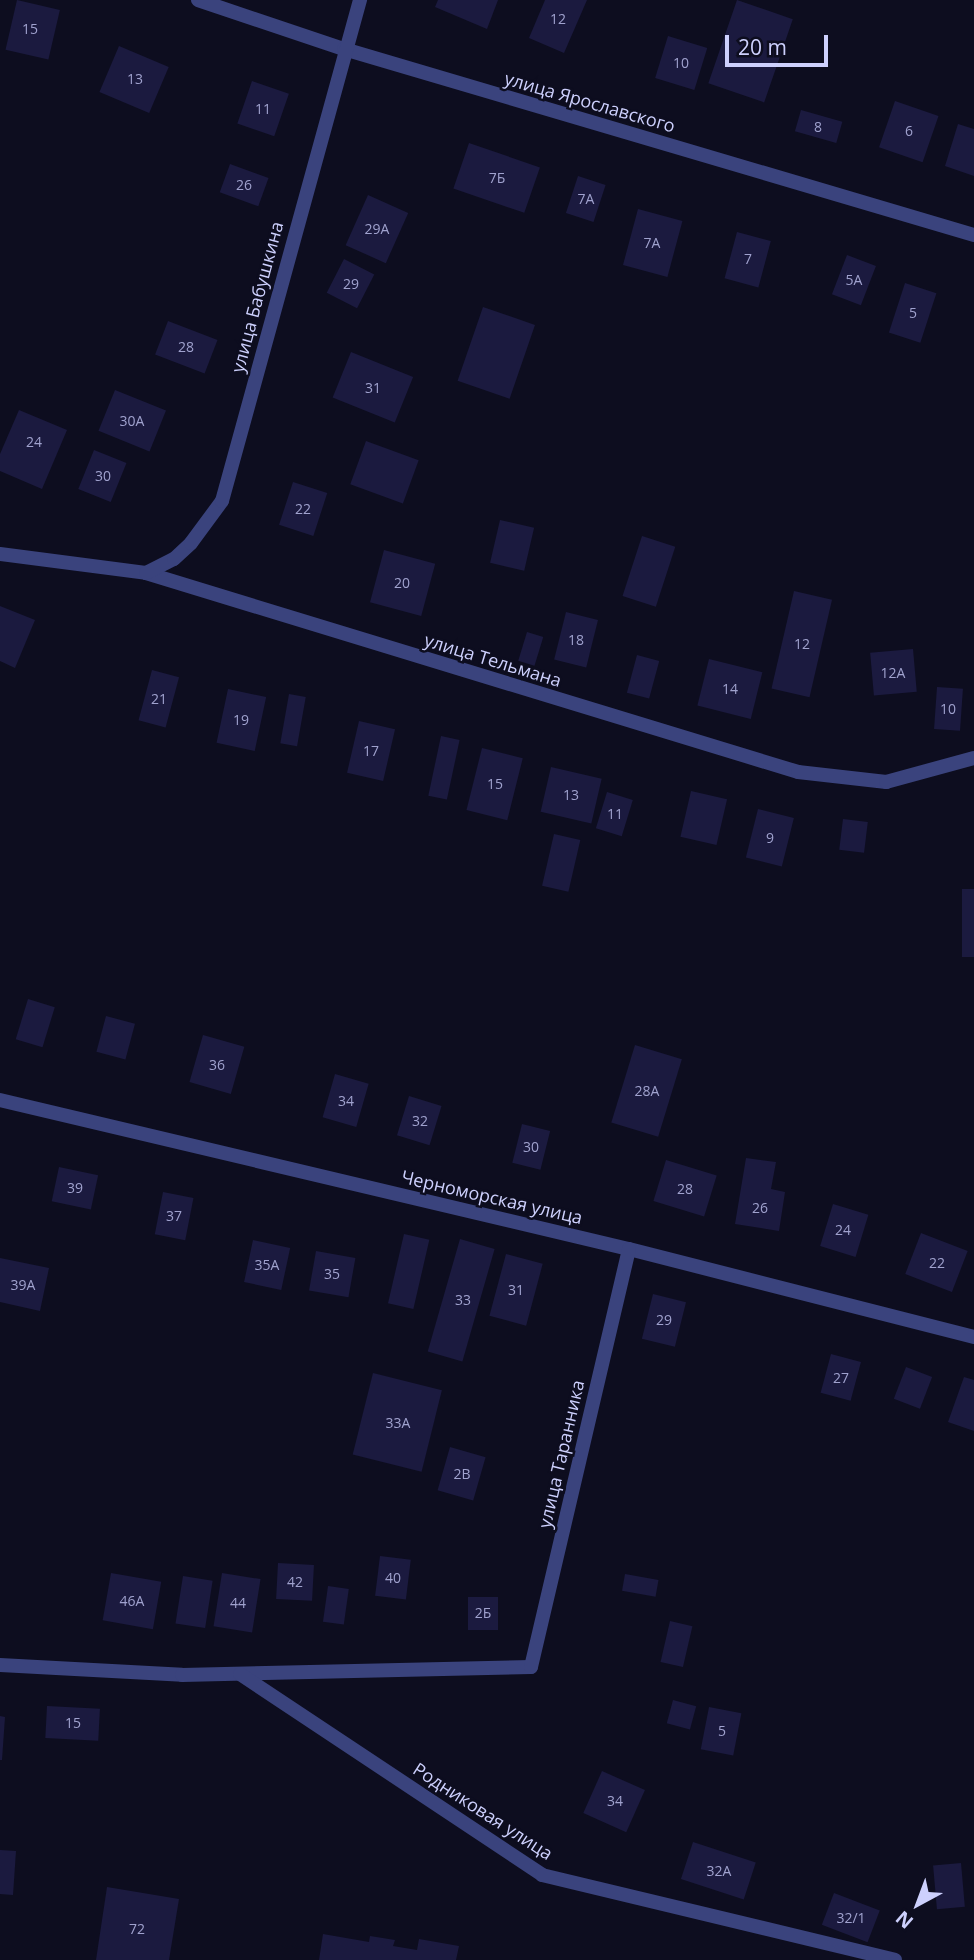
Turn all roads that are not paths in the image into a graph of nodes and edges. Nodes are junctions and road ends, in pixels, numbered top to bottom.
1 (198, 0) edge
2 (360, 0) edge
3 (344, 49) junction
4 (974, 235) edge
5 (0, 554) edge
6 (146, 573) junction
7 (974, 758) edge
8 (0, 1100) edge
9 (629, 1249) junction
10 (974, 1337) edge
11 (0, 1665) edge
12 (240, 1674) junction
13 (895, 1960) edge

1 - 3 street, улица Ярославского
2 - 3 street, улица Бабушкина
3 - 4 street, улица Ярославского
3 - 6 street, улица Бабушкина
5 - 6 street, улица Тельмана
6 - 7 street, улица Тельмана
8 - 9 street, Черноморская улица
9 - 10 street, Черноморская улица
9 - 12 street, улица Таранника
11 - 12 street
12 - 13 street, Родниковая улица

